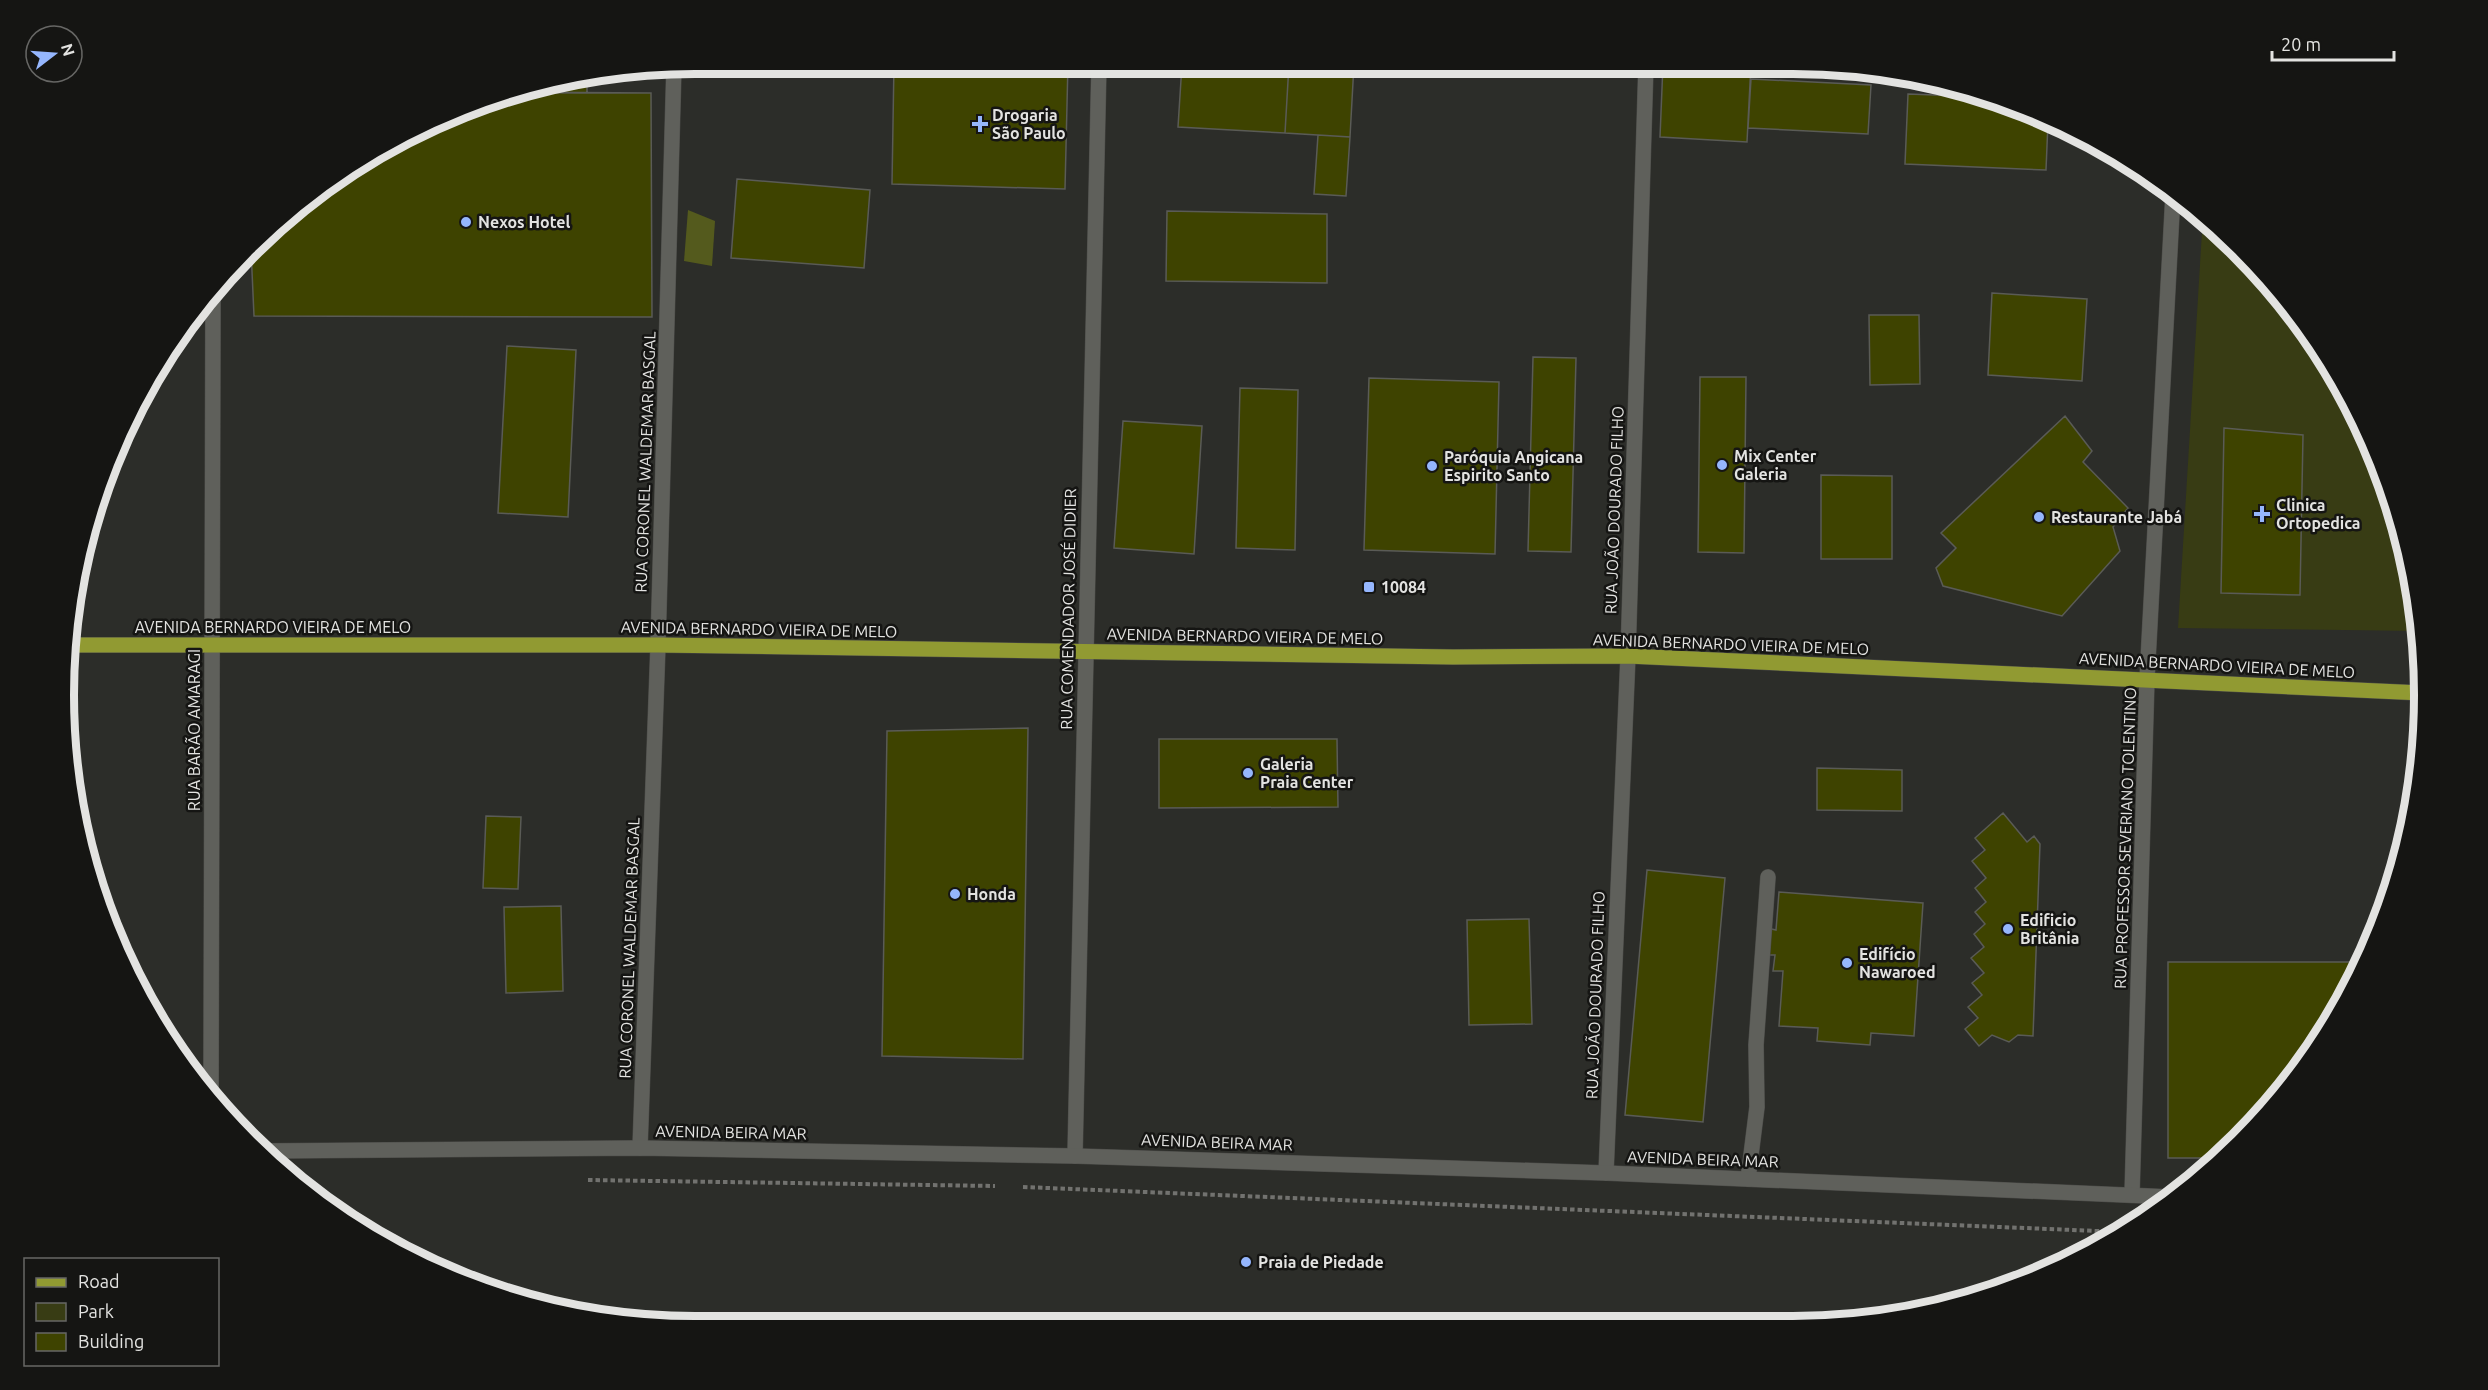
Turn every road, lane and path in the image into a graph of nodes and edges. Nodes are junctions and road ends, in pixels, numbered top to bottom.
1 (1099, 74) edge
2 (1646, 74) edge
3 (674, 75) edge
4 (2173, 203) edge
5 (213, 304) edge
6 (76, 645) edge
7 (212, 645) junction
8 (658, 645) junction
9 (1085, 652) junction
10 (1628, 656) junction
11 (2147, 679) junction
12 (2414, 693) edge
13 (1768, 877) dead end
14 (211, 1084) edge
15 (640, 1148) junction
16 (274, 1151) edge
17 (1075, 1156) junction
18 (1606, 1173) junction
19 (1748, 1179) junction
20 (579, 1180) dead end
21 (998, 1186) dead end
22 (1022, 1187) dead end
23 (2132, 1195) junction
24 (2159, 1196) edge
25 (2107, 1231) edge

1 - 9 street, RUA COMENDADOR JOSÉ DIDIER
2 - 10 street, RUA JOÃO DOURADO FILHO
3 - 8 street, RUA CORONEL WALDEMAR BASGAL
4 - 11 street, RUA PROFESSOR SEVERIANO TOLENTINO
5 - 7 street, RUA BARÃO AMARAGI
6 - 7 main road, AVENIDA BERNARDO VIEIRA DE MELO
7 - 8 main road, AVENIDA BERNARDO VIEIRA DE MELO
7 - 14 street, RUA BARÃO AMARAGI
8 - 9 main road, AVENIDA BERNARDO VIEIRA DE MELO
8 - 15 street, RUA CORONEL WALDEMAR BASGAL
9 - 10 main road, AVENIDA BERNARDO VIEIRA DE MELO
9 - 17 street, RUA COMENDADOR JOSÉ DIDIER
10 - 11 main road, AVENIDA BERNARDO VIEIRA DE MELO
10 - 18 street, RUA JOÃO DOURADO FILHO
11 - 12 main road, AVENIDA BERNARDO VIEIRA DE MELO
11 - 23 street, RUA PROFESSOR SEVERIANO TOLENTINO
13 - 19 street
15 - 16 street, AVENIDA BEIRA MAR
15 - 17 street, AVENIDA BEIRA MAR
17 - 18 street, AVENIDA BEIRA MAR
18 - 19 street, AVENIDA BEIRA MAR
19 - 23 street, AVENIDA BEIRA MAR
20 - 21 path
22 - 25 path
23 - 24 street, AVENIDA BEIRA MAR

